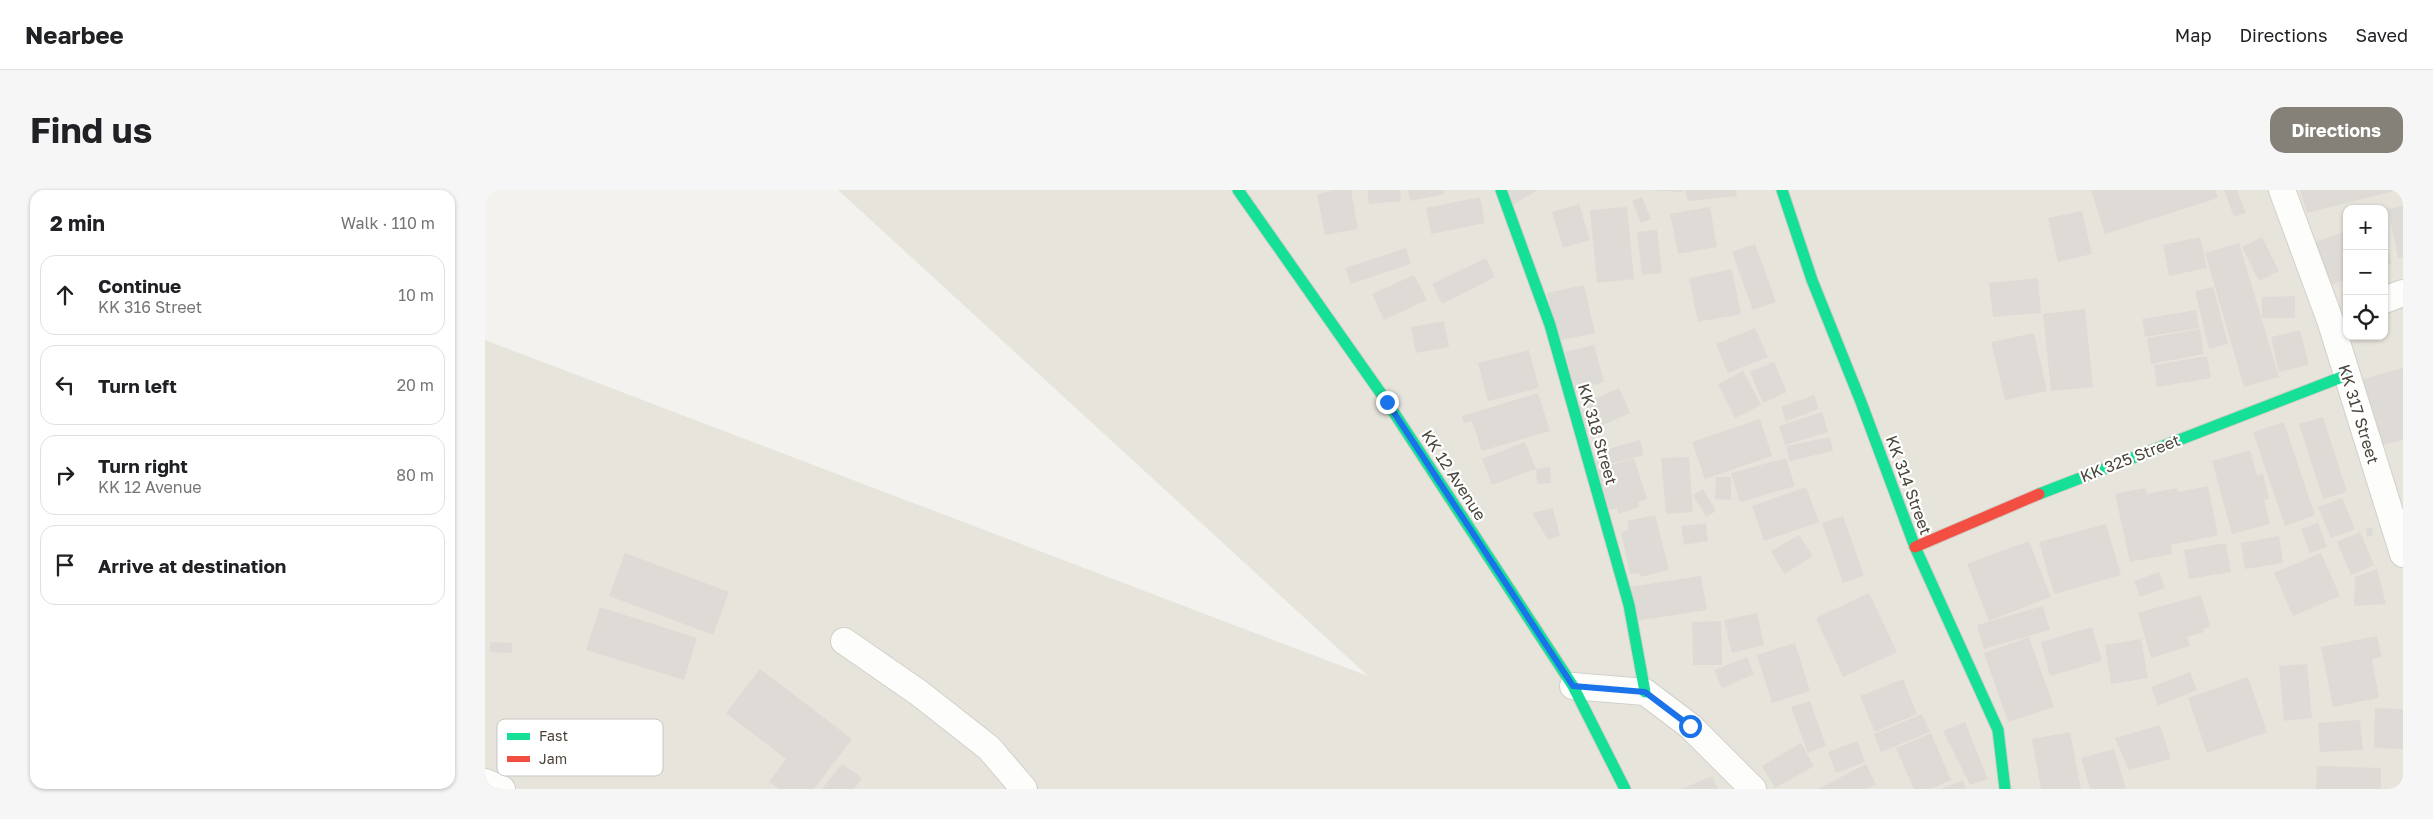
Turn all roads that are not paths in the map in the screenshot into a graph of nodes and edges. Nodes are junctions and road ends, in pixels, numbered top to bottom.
1 (1238, 190) edge
2 (1501, 190) edge
3 (1782, 190) edge
4 (2282, 190) edge
5 (2403, 293) edge
6 (2388, 299) edge
7 (2338, 317) edge
8 (2347, 375) junction
9 (1915, 547) junction
10 (2403, 554) edge
11 (844, 641) dead end
12 (1573, 686) junction
13 (1645, 692) junction
14 (485, 782) edge
15 (502, 789) edge
16 (1024, 789) edge
17 (1625, 789) edge
18 (1753, 789) edge
19 (2005, 789) edge

1 - 12 street, KK 12 Avenue
2 - 13 street, KK 318 Street
3 - 9 street, KK 314 Street
4 - 7 street, KK 317 Street
5 - 6 street
7 - 8 street, KK 317 Street
8 - 9 street, KK 325 Street
8 - 10 street, KK 317 Street
9 - 19 street, KK 314 Street
11 - 16 street
12 - 13 street
12 - 17 street, KK 12 Avenue
13 - 18 street
14 - 15 street

